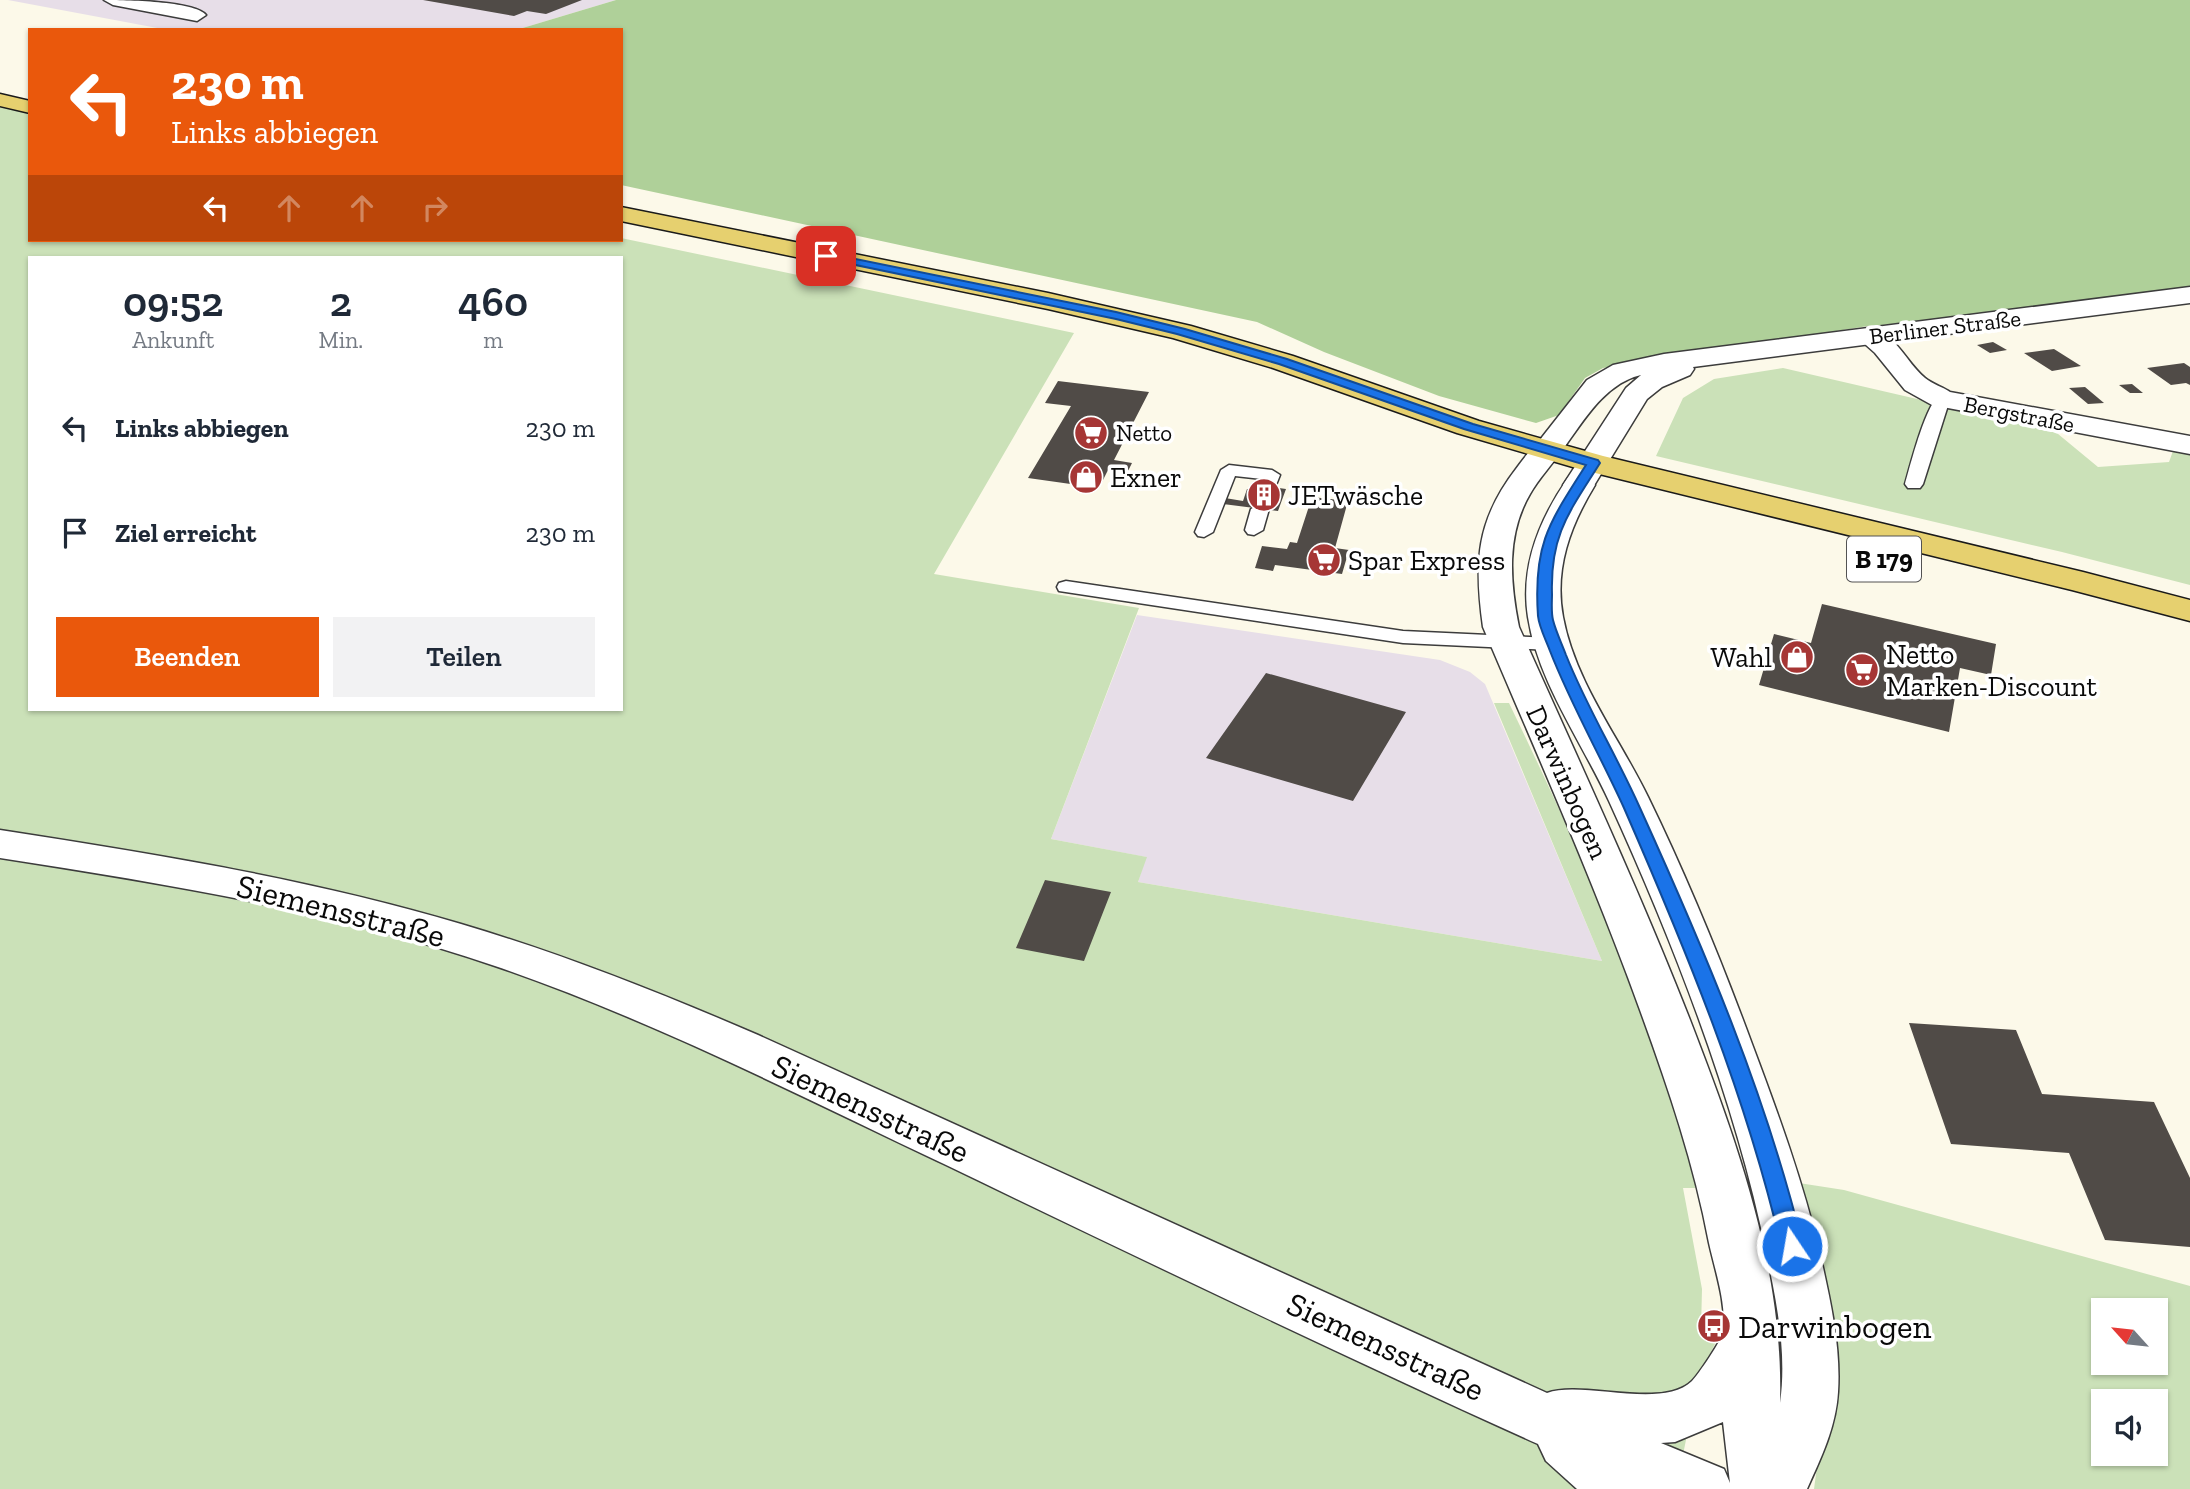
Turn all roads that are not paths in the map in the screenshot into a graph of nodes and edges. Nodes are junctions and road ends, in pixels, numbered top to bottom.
1 (113, 0) edge
2 (197, 15) dead end
3 (0, 85) edge
4 (28, 91) edge
5 (0, 100) edge
6 (28, 107) edge
7 (623, 214) edge
8 (623, 232) edge
9 (2190, 295) edge
10 (1871, 337) junction
11 (1701, 359) junction
12 (1942, 399) junction
13 (2190, 445) edge
14 (1539, 461) junction
15 (1587, 474) junction
16 (1914, 484) dead end
17 (1268, 486) dead end
18 (1260, 509) dead end
19 (1254, 530) dead end
20 (1204, 532) dead end
21 (1066, 587) dead end
22 (2190, 611) edge
23 (2190, 627) edge
24 (1531, 644) junction
25 (0, 844) edge
26 (1752, 1337) junction
27 (1533, 1413) junction
28 (1619, 1489) edge
29 (1703, 1489) edge
30 (1760, 1489) edge
31 (1777, 1489) edge

1 - 2 street
3 - 4 main road
5 - 6 main road
7 - 14 main road, B 179
8 - 14 main road, B 179
9 - 10 street, Berliner Straße
10 - 11 street, Berliner Straße
10 - 12 street, Bergstraße
11 - 14 street, Berliner Straße
11 - 15 street, Berliner Straße
12 - 13 street, Bergstraße
12 - 16 lane
14 - 15 main road, B 179
14 - 24 street, Darwinbogen
15 - 22 main road, B 179
15 - 23 main road, B 179
15 - 24 street, Darwinbogen
17 - 20 lane
18 - 19 lane
21 - 24 lane
24 - 26 street, Darwinbogen
24 - 31 street, Darwinbogen
25 - 27 street, Siemensstraße
26 - 27 street
26 - 30 street, Darwinbogen
27 - 28 street
27 - 29 street, Siemensstraße

